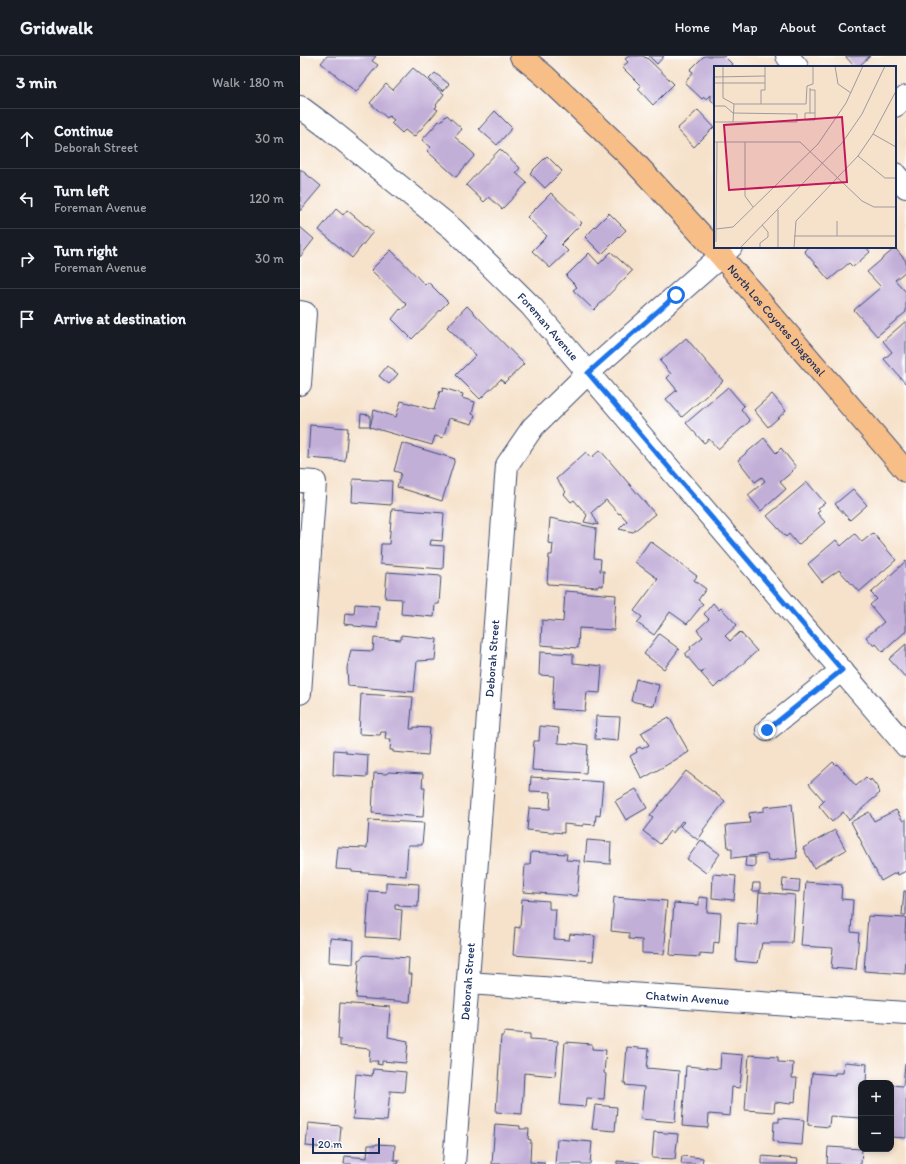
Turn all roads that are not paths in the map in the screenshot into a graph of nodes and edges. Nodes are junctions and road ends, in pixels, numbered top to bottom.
1 (521, 56) edge
2 (787, 56) edge
3 (796, 66) edge
4 (906, 96) edge
5 (896, 105) edge
6 (300, 107) edge
7 (896, 175) edge
8 (906, 187) edge
9 (714, 239) edge
10 (726, 251) edge
11 (300, 312) edge
12 (588, 373) junction
13 (300, 384) edge
14 (906, 471) edge
15 (300, 481) edge
16 (842, 670) junction
17 (300, 693) edge
18 (767, 730) dead end
19 (906, 746) edge
20 (468, 983) junction
21 (906, 1013) edge
22 (454, 1164) edge

1 - 9 main road, North Los Coyotes Diagonal
2 - 3 street
4 - 5 street
6 - 12 street, Foreman Avenue
7 - 8 street
10 - 12 street, Deborah Street
10 - 14 main road, North Los Coyotes Diagonal
11 - 13 street
12 - 16 street, Foreman Avenue
12 - 20 street, Deborah Street
15 - 17 street
16 - 18 street
16 - 19 street, Foreman Avenue
20 - 21 street, Chatwin Avenue
20 - 22 street, Deborah Street

